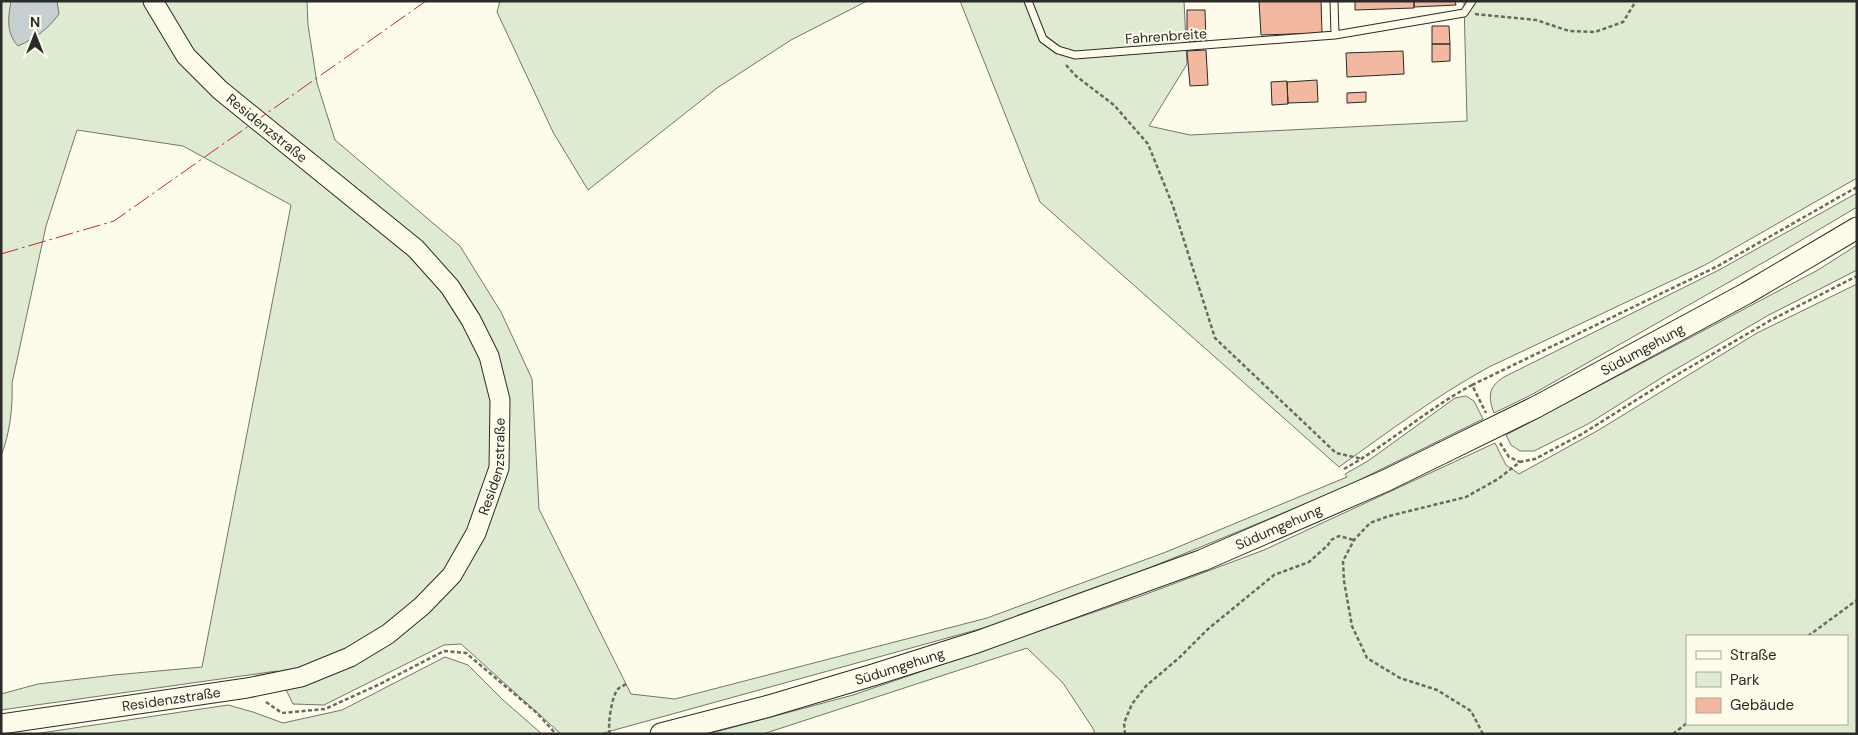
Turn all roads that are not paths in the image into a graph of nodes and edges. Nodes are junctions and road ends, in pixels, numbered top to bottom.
1 (153, 1) edge
2 (1028, 1) edge
3 (1334, 1) edge
4 (1472, 1) edge
5 (1335, 35) junction
6 (1857, 228) edge
7 (1, 724) edge
8 (661, 734) edge

1 - 7 main road, Residenzstraße
2 - 5 lane, Fahrenbreite
3 - 5 lane
4 - 5 lane, Fahrenbreite
6 - 8 main road, Südumgehung, bridge

